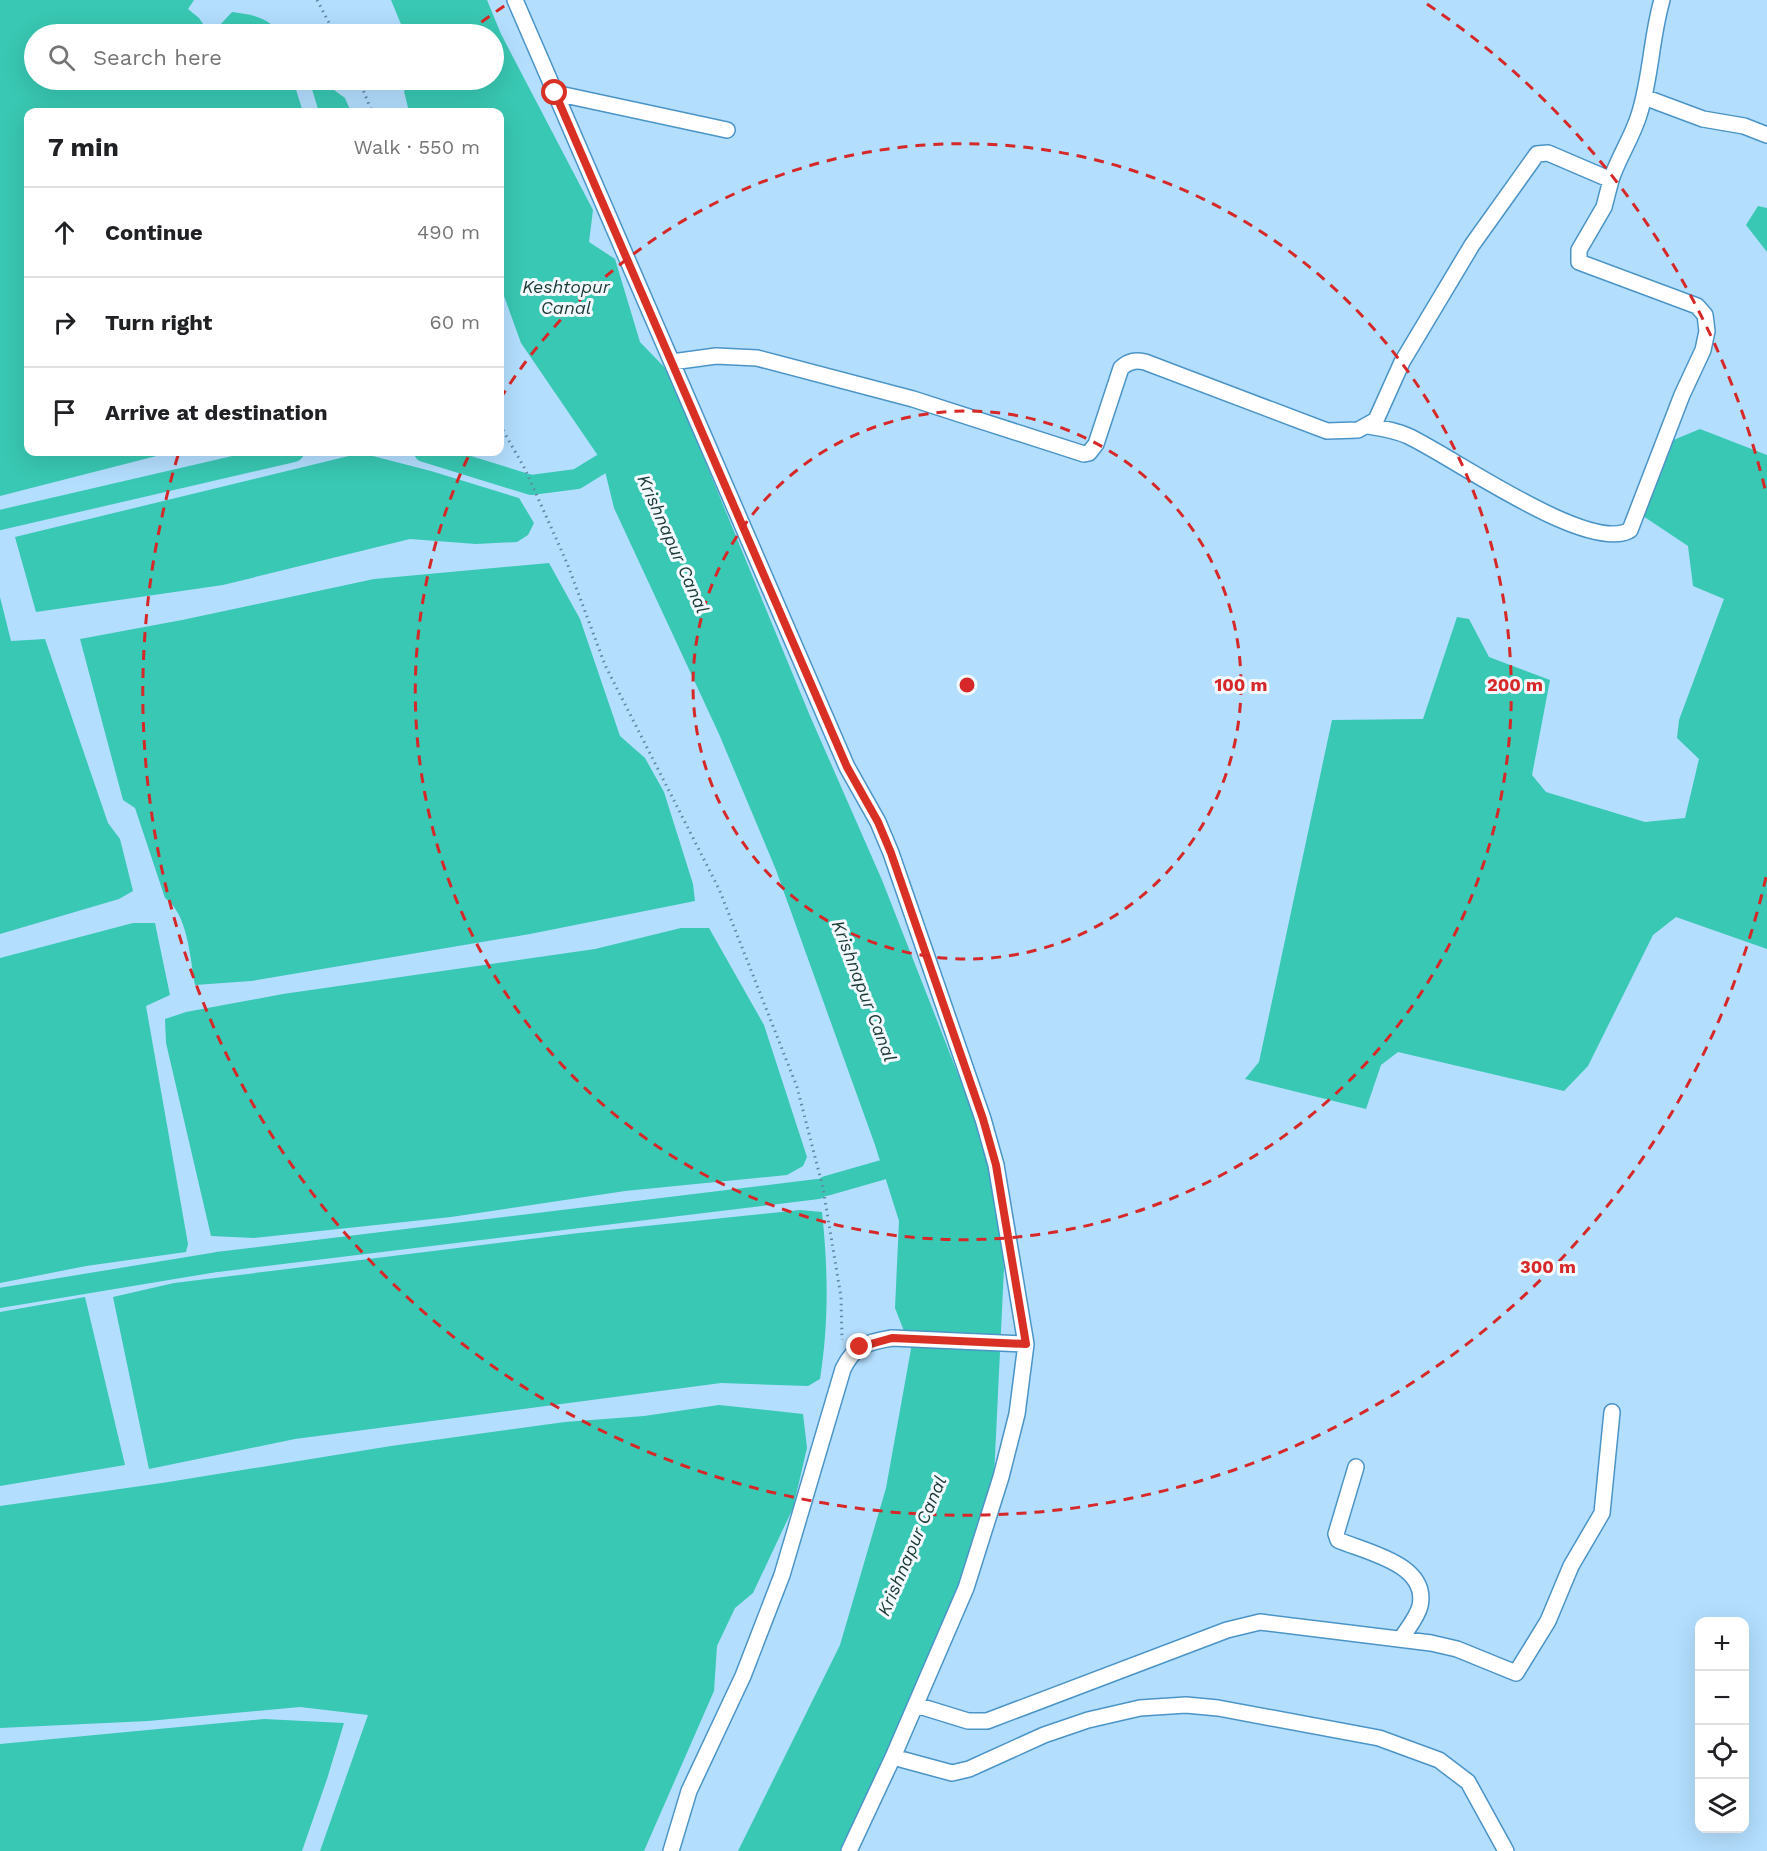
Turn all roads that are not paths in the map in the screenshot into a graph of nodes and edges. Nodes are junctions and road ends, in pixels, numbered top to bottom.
1 (515, 0) edge
2 (1662, 0) edge
3 (555, 93) junction
4 (1644, 97) junction
5 (727, 130) dead end
6 (1767, 135) edge
7 (1611, 180) junction
8 (672, 362) junction
9 (1368, 426) junction
10 (1026, 1344) junction
11 (1612, 1412) dead end
12 (1356, 1467) dead end
13 (1401, 1639) junction
14 (916, 1705) junction
15 (894, 1757) junction
16 (671, 1851) edge
17 (849, 1851) edge
18 (1506, 1851) edge

1 - 3 street
2 - 4 street
3 - 5 street
3 - 8 street
4 - 6 street
4 - 7 street
7 - 9 street
7 - 9 street
8 - 9 street
8 - 10 street
10 - 14 street
10 - 16 street
11 - 13 street
12 - 13 street
13 - 14 street
14 - 15 street
15 - 17 street
15 - 18 street

